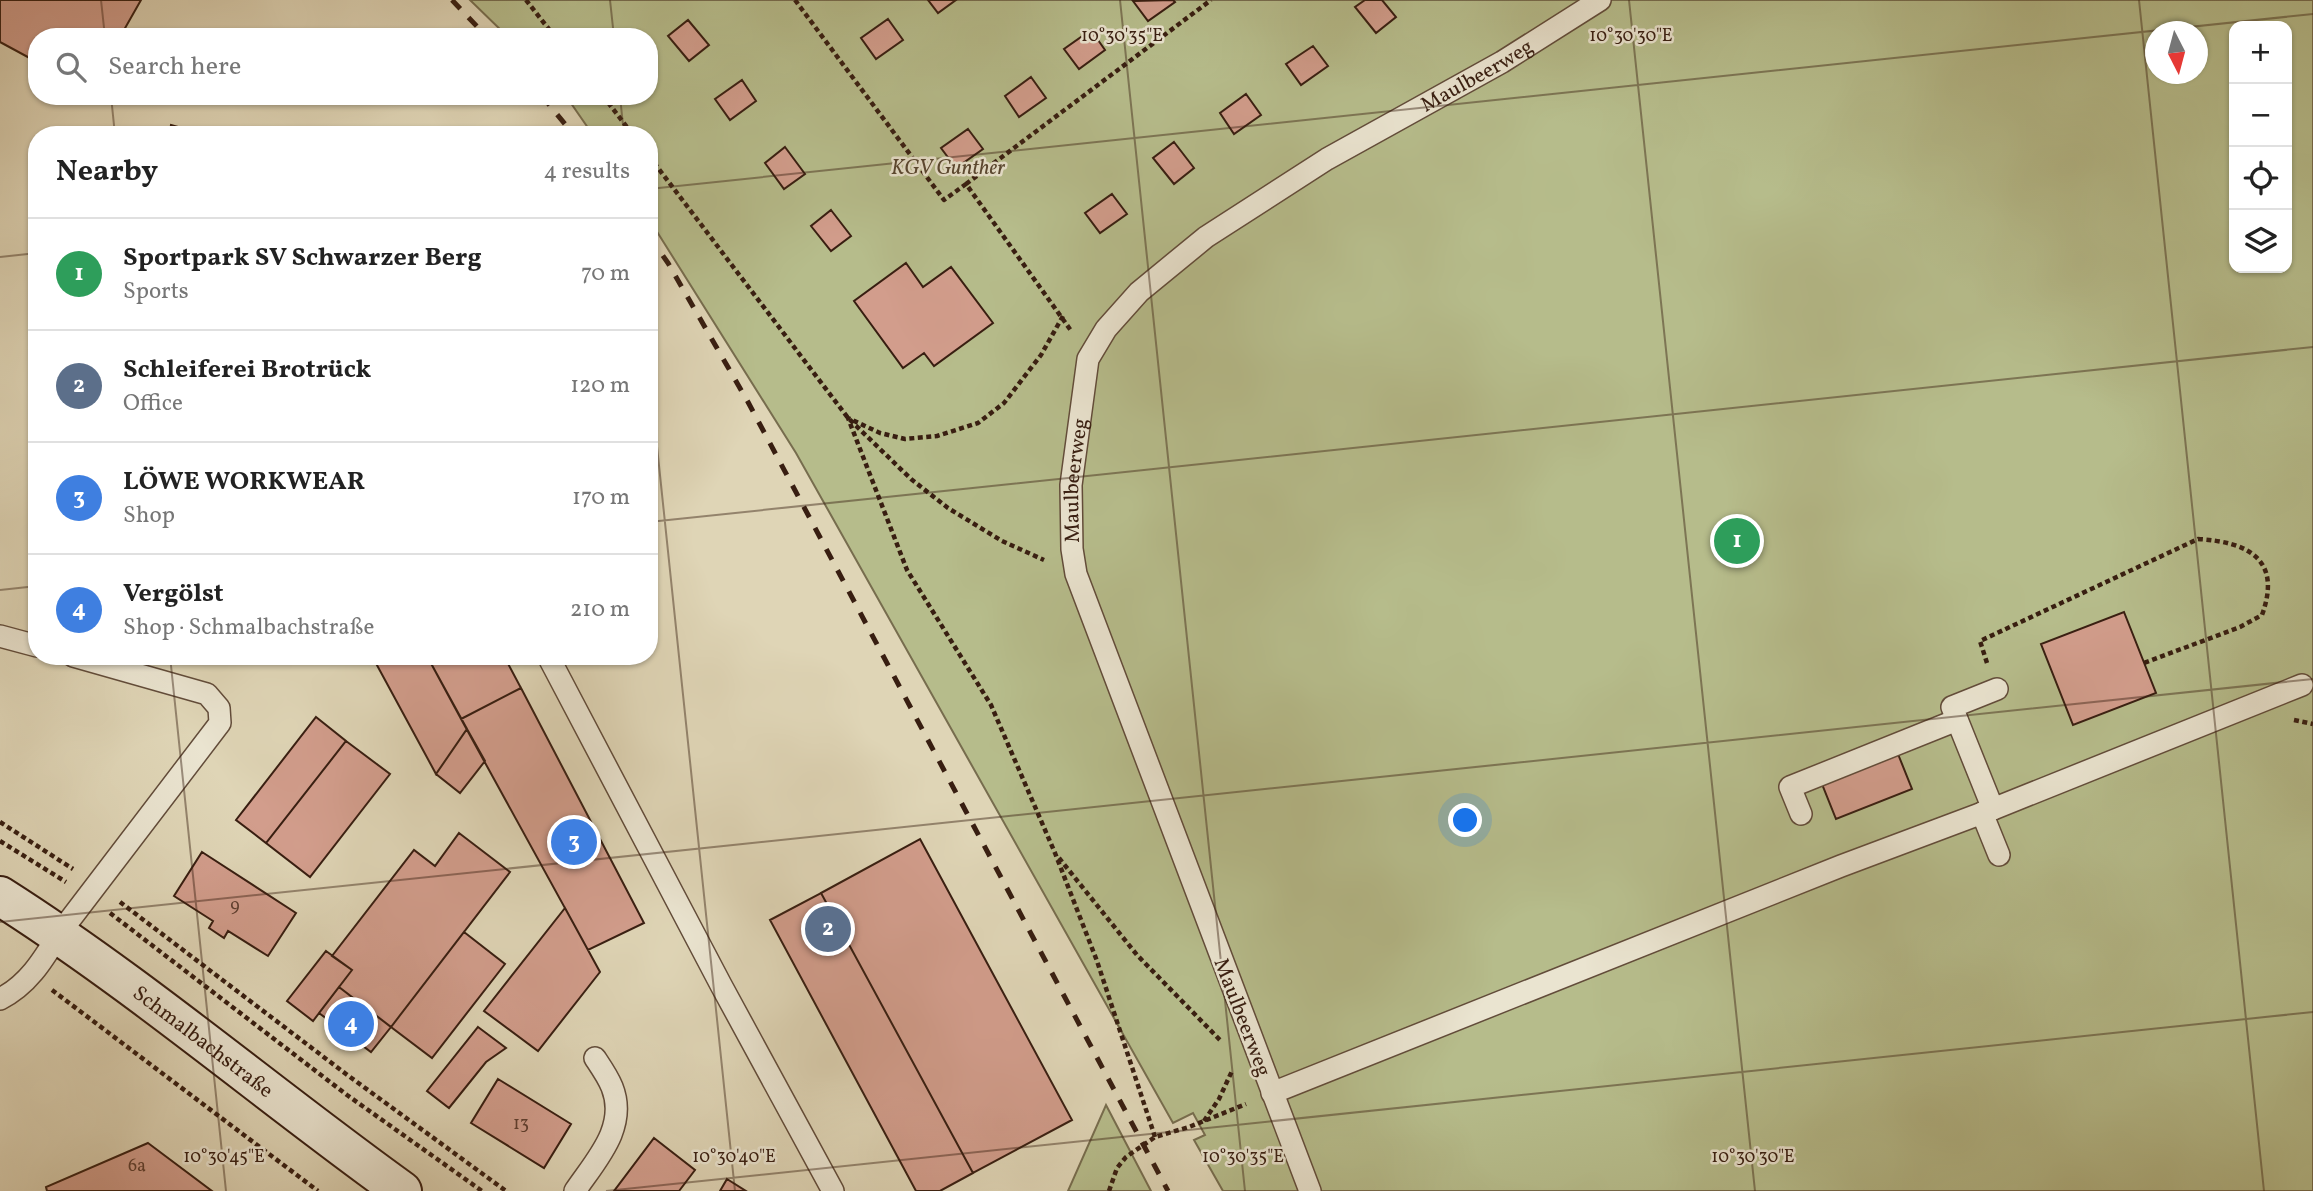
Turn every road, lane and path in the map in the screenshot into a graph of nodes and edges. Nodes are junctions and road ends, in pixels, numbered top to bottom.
1 (526, 0) edge
2 (795, 0) edge
3 (1211, 0) edge
4 (1600, 0) edge
5 (548, 28) edge
6 (610, 105) edge
7 (626, 126) edge
8 (658, 168) edge
9 (966, 184) junction
10 (1063, 316) junction
11 (1088, 359) junction
12 (848, 418) junction
13 (1076, 574) junction
14 (0, 636) edge
15 (28, 644) edge
16 (2144, 663) dead end
17 (105, 665) edge
18 (553, 665) edge
19 (2302, 685) dead end
20 (1997, 689) joint
21 (1957, 720) junction
22 (1987, 811) junction
23 (1801, 814) dead end
24 (0, 822) edge
25 (0, 841) edge
26 (1055, 853) junction
27 (1999, 855) dead end
28 (93, 891) junction
29 (0, 896) edge
30 (60, 934) junction
31 (32, 975) junction
32 (0, 999) edge
33 (1249, 1030) junction
34 (595, 1058) dead end
35 (1238, 1058) junction
36 (1272, 1093) junction
37 (1203, 1121) junction
38 (1156, 1137) junction
39 (318, 1191) edge
40 (402, 1191) edge
41 (482, 1191) edge
42 (506, 1191) edge
43 (575, 1191) edge
44 (833, 1191) edge
45 (1109, 1191) edge
46 (1310, 1191) edge

1 - 5 path
2 - 9 path
3 - 9 path
4 - 11 lane, Maulbeerweg
6 - 7 path
8 - 12 path
9 - 10 path
10 - 11 path
10 - 12 path
11 - 13 lane, Maulbeerweg
12 - 13 path
12 - 26 path
13 - 33 lane, Maulbeerweg
14 - 15 lane
16 - 20 path
17 - 28 lane
18 - 44 lane
19 - 22 lane
20 - 21 lane
21 - 22 lane
21 - 23 lane
22 - 27 lane
22 - 36 lane
24 - 28 path
25 - 28 path
26 - 35 path
26 - 38 path
28 - 30 lane
28 - 41 path
28 - 42 path
29 - 30 street, Schmalbachstraße
30 - 31 lane
30 - 40 street, Schmalbachstraße
31 - 32 lane
31 - 39 path
33 - 35 path
33 - 36 lane, Maulbeerweg
34 - 43 lane
35 - 37 path
36 - 37 path
36 - 46 lane, Maulbeerweg
37 - 38 path
38 - 45 path

